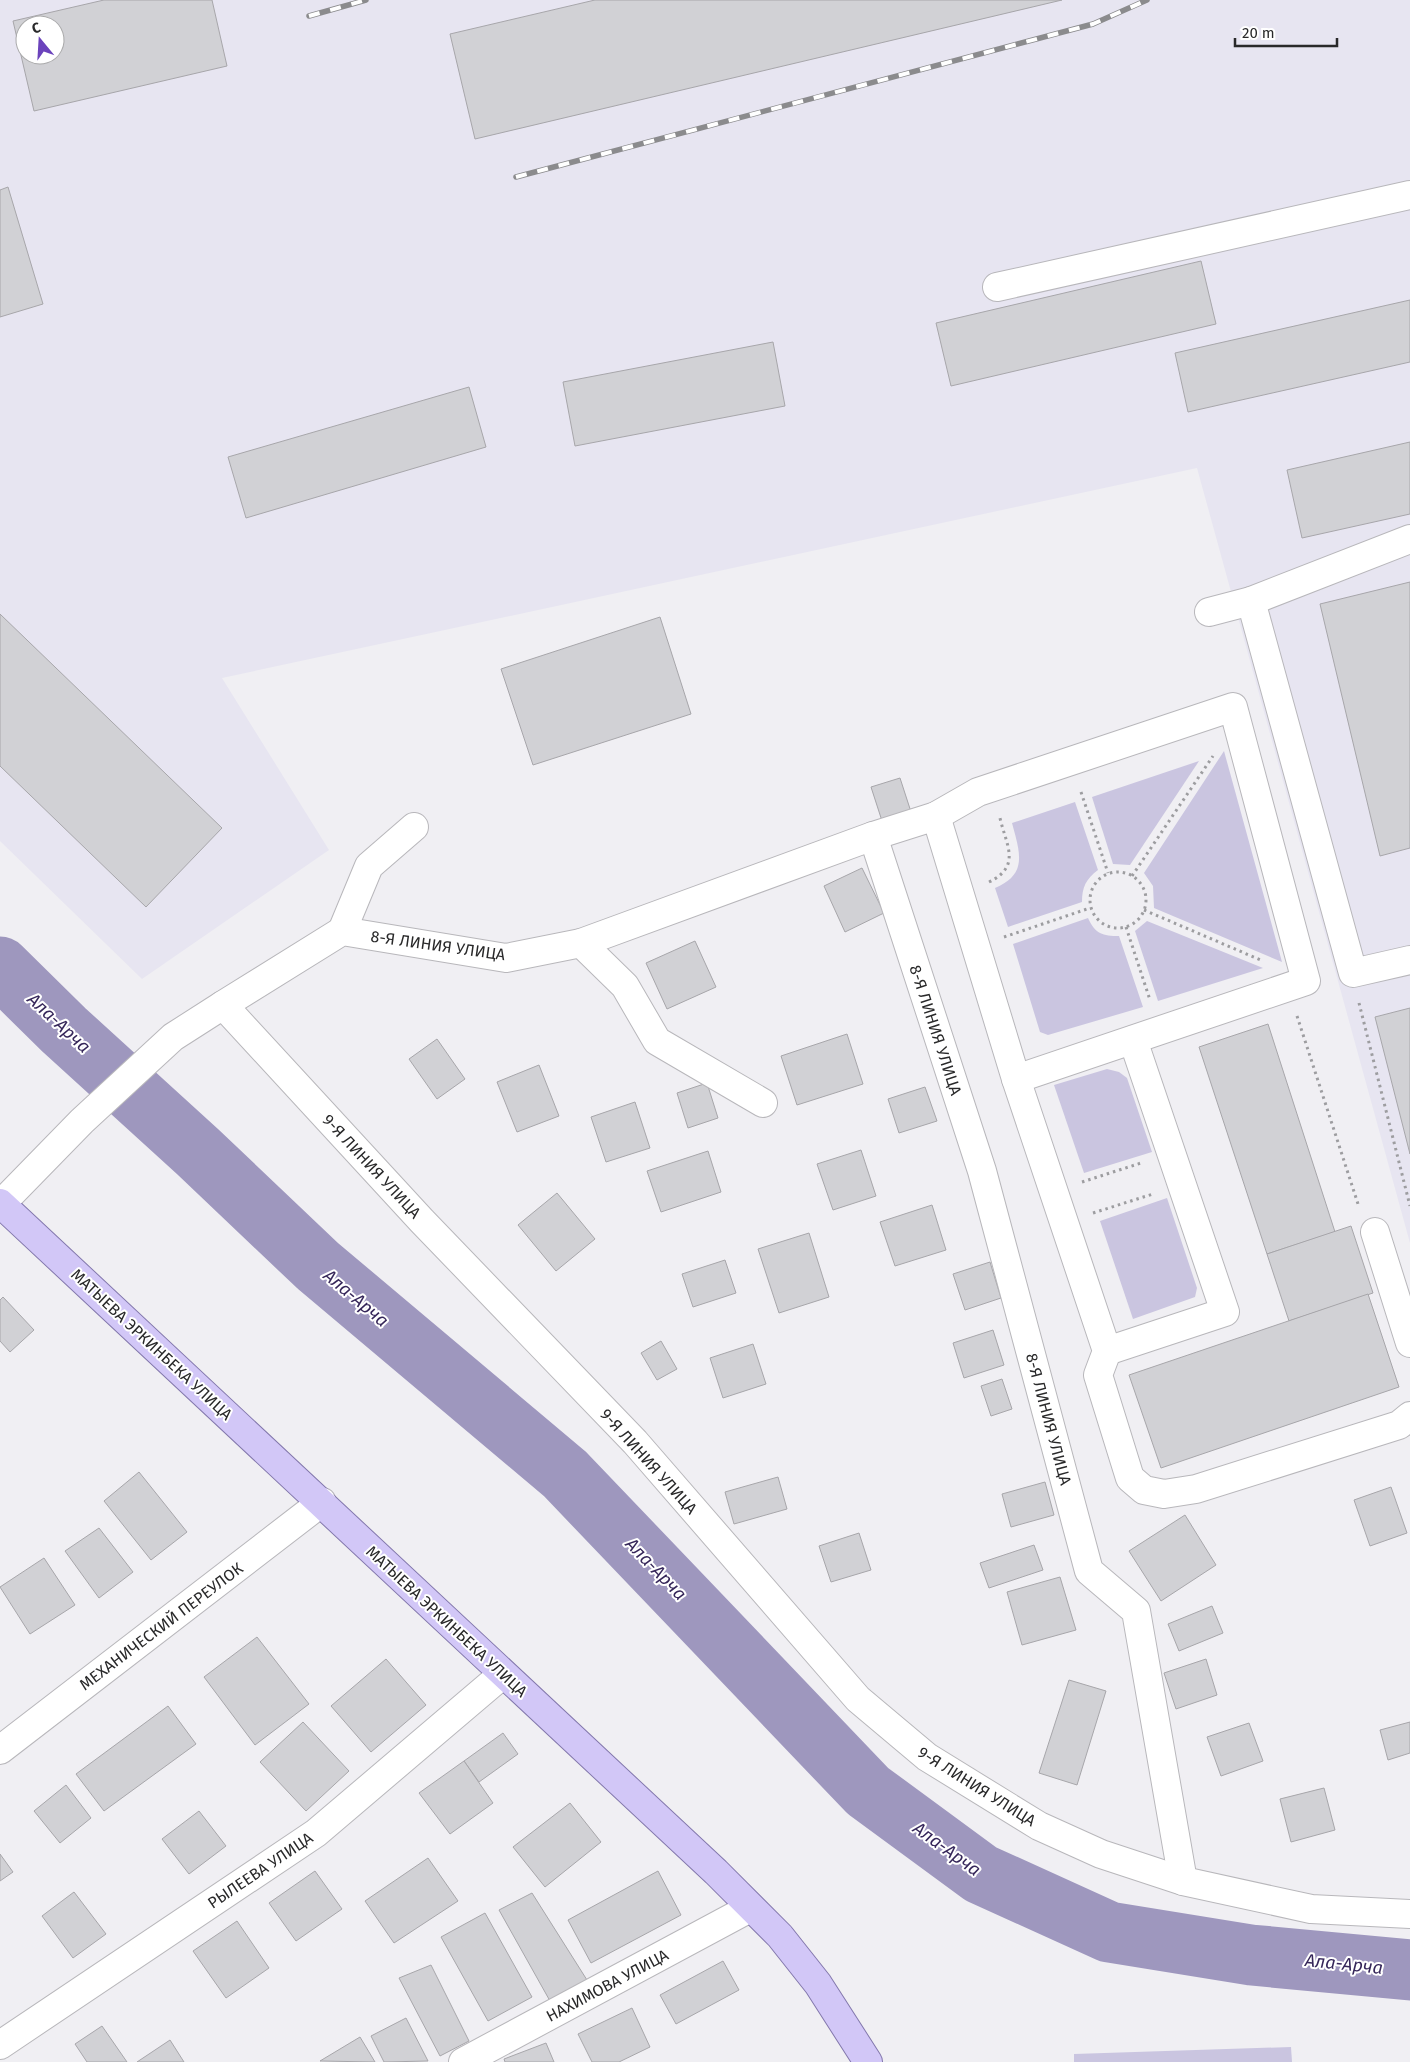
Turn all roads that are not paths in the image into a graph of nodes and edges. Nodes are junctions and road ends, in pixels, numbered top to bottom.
1 (1410, 195) edge
2 (997, 286) dead end
3 (1410, 539) edge
4 (1251, 601) junction
5 (1209, 612) dead end
6 (936, 816) junction
7 (414, 827) dead end
8 (874, 836) junction
9 (342, 931) junction
10 (581, 943) junction
11 (1410, 960) edge
12 (222, 1005) junction
13 (1133, 1040) junction
14 (1016, 1079) junction
15 (763, 1102) dead end
16 (0, 1204) edge
17 (1375, 1232) road end
18 (1410, 1343) edge
19 (1107, 1351) junction
20 (1410, 1416) edge
21 (322, 1502) junction
22 (503, 1674) junction
23 (0, 1750) edge
24 (1183, 1882) junction
25 (750, 1908) junction
26 (1410, 1914) edge
27 (0, 2045) edge
28 (463, 2062) edge
29 (868, 2062) edge

1 - 2 street
3 - 4 street
4 - 5 street
4 - 11 street
6 - 8 street
6 - 13 street
6 - 14 street
7 - 9 street
8 - 10 street, 8-Я ЛИНИЯ УЛИЦА
8 - 24 street, 8-Я ЛИНИЯ УЛИЦА
9 - 10 street, 8-Я ЛИНИЯ УЛИЦА
9 - 12 street
10 - 15 street
12 - 16 street
12 - 24 street, 9-Я ЛИНИЯ УЛИЦА
13 - 14 street
13 - 19 street
14 - 19 street
16 - 21 main road, МАТЫЕВА ЭРКИНБЕКА УЛИЦА
17 - 18 street
19 - 20 street
21 - 22 main road, МАТЫЕВА ЭРКИНБЕКА УЛИЦА
21 - 23 street, МЕХАНИЧЕСКИЙ ПЕРЕУЛОК
22 - 25 main road, МАТЫЕВА ЭРКИНБЕКА УЛИЦА
22 - 27 street, РЫЛЕЕВА УЛИЦА
24 - 26 street, 9-Я ЛИНИЯ УЛИЦА
25 - 28 street, НАХИМОВА УЛИЦА
25 - 29 main road, МАТЫЕВА ЭРКИНБЕКА УЛИЦА

